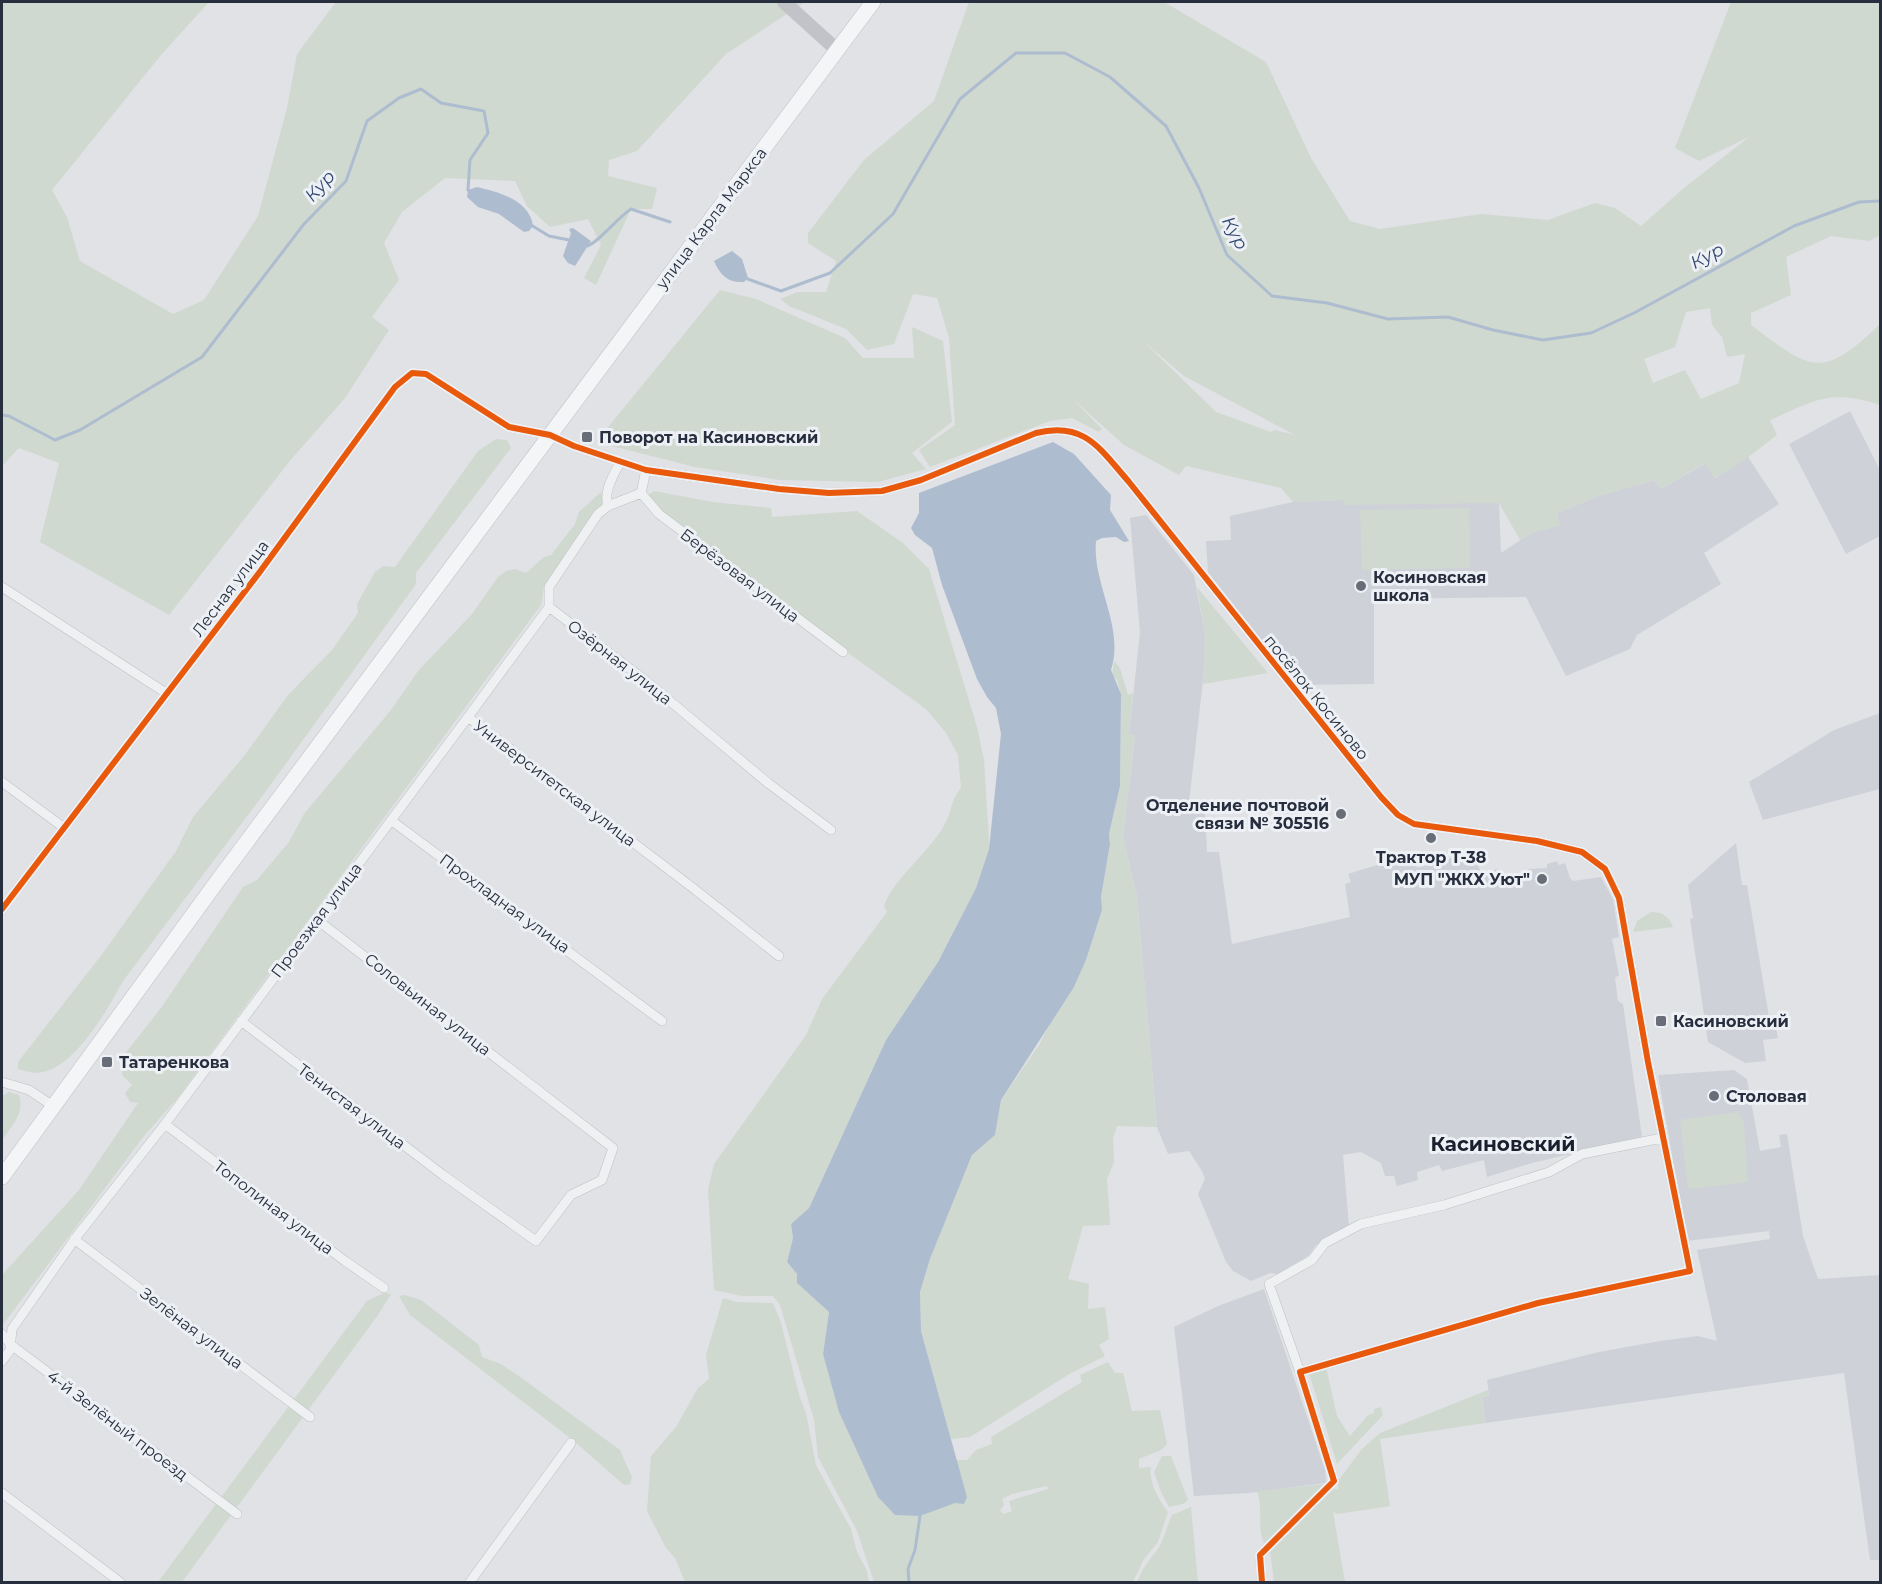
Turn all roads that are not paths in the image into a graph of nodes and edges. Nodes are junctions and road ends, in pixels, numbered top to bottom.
1 (784, 2) edge
2 (873, 2) edge
3 (837, 50) junction
4 (509, 427) joint
5 (550, 435) junction
6 (620, 462) junction
7 (646, 470) junction
8 (641, 493) junction
9 (608, 506) junction
10 (2, 587) edge
11 (549, 607) junction
12 (843, 652) dead end
13 (166, 693) junction
14 (468, 717) junction
15 (2, 782) edge
16 (392, 821) junction
17 (63, 827) junction
18 (831, 830) dead end
19 (2, 909) edge
20 (316, 919) junction
21 (779, 956) dead end
22 (662, 1021) dead end
23 (241, 1022) junction
24 (2, 1082) edge
25 (52, 1106) junction
26 (165, 1124) junction
27 (1662, 1138) junction
28 (2, 1177) edge
29 (464, 1190) joint
30 (74, 1239) junction
31 (384, 1288) dead end
32 (2, 1334) edge
33 (10, 1344) junction
34 (2, 1361) edge
35 (1300, 1372) junction
36 (310, 1417) dead end
37 (571, 1443) dead end
38 (2, 1493) edge
39 (237, 1514) dead end
40 (120, 1582) edge
41 (470, 1582) edge
42 (1262, 1582) edge

1 - 3 main road
2 - 3 main road, улица Карла Маркса
3 - 5 main road, улица Карла Маркса
4 - 5 street, посёлок Косиново
4 - 13 street, Лесная улица
5 - 6 street, посёлок Косиново
5 - 25 main road, улица Карла Маркса
6 - 7 street, посёлок Косиново
6 - 9 street
7 - 8 street
7 - 27 street, посёлок Косиново
8 - 9 street
8 - 12 street, Берёзовая улица
9 - 11 street
10 - 13 street
11 - 14 street, Университетская улица
11 - 18 street, Озёрная улица
13 - 17 street, Лесная улица
14 - 16 street, Проезжая улица
14 - 21 street, Университетская улица
15 - 17 street
16 - 20 street, Проезжая улица
16 - 22 street, Прохладная улица
17 - 19 street, Лесная улица
20 - 23 street, Проезжая улица
20 - 29 street, Соловьиная улица
23 - 26 street, Проезжая улица
23 - 29 street, Тенистая улица
24 - 25 street
25 - 28 main road, улица Карла Маркса
26 - 30 street, Проезжая улица
26 - 31 street, Тополиная улица
27 - 35 street
27 - 35 street, посёлок Косиново
30 - 33 street, Проезжая улица
30 - 36 street, Зелёная улица
32 - 33 street, 4-й Зелёный проезд
33 - 34 street, Проезжая улица
33 - 39 street, 4-й Зелёный проезд
35 - 42 street
37 - 41 street
38 - 40 street

